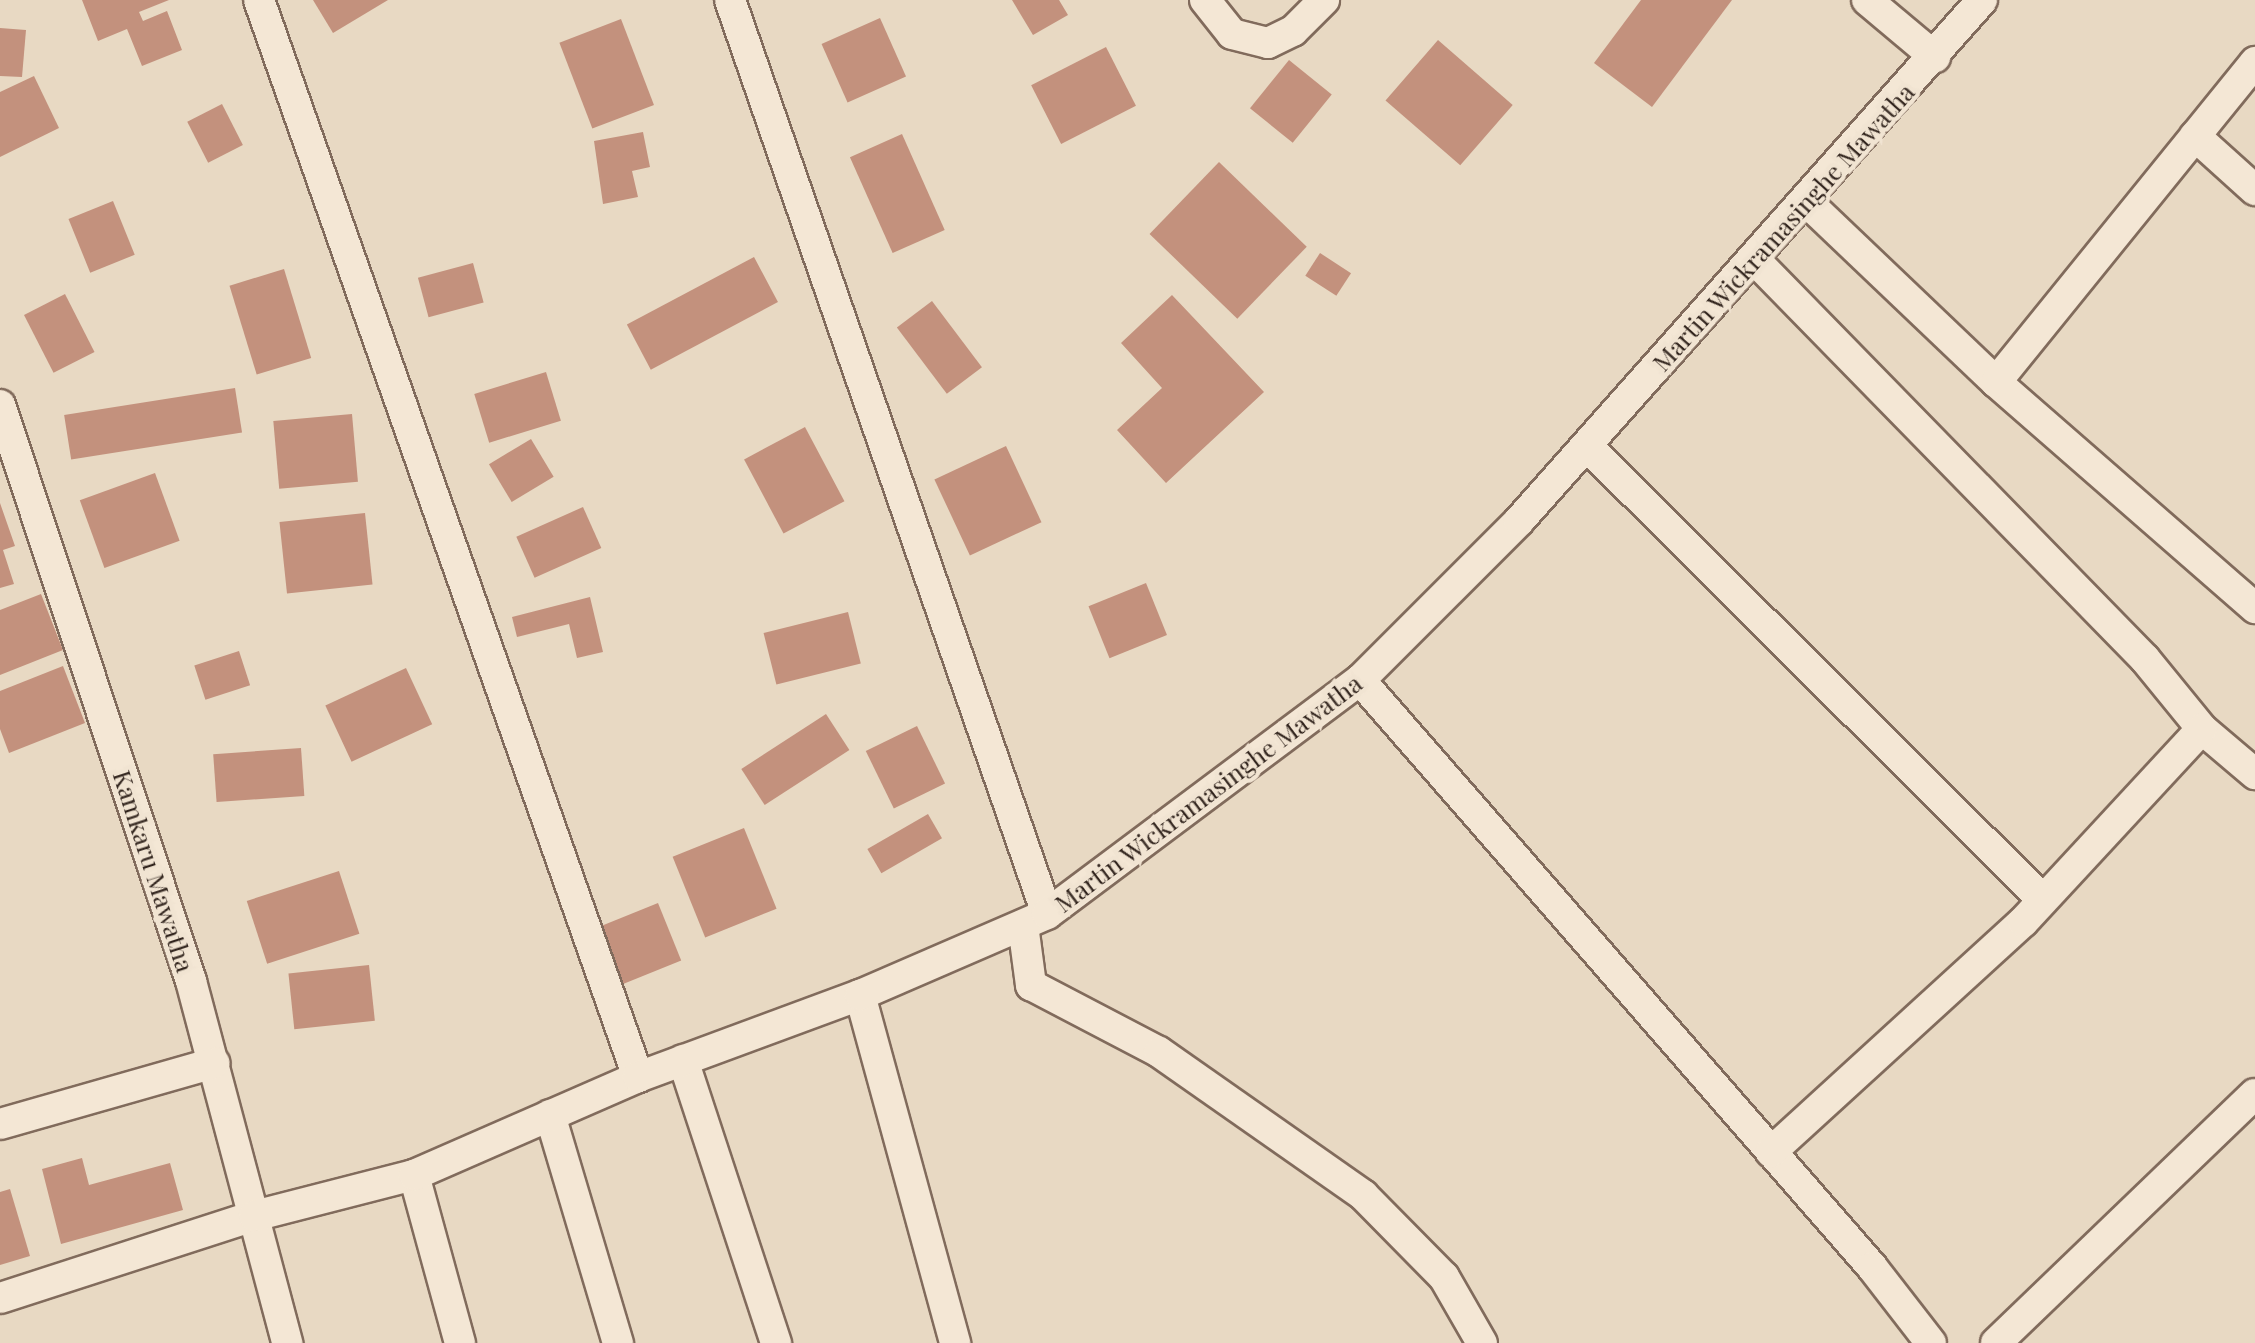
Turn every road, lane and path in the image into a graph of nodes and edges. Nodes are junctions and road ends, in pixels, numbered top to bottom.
1 (259, 0) edge
2 (730, 0) edge
3 (1205, 0) edge
4 (1324, 0) edge
5 (1867, 0) edge
6 (1982, 0) edge
7 (1934, 57) junction
8 (2255, 62) edge
9 (2195, 136) junction
10 (2255, 190) edge
11 (1806, 200) junction
12 (1754, 259) junction
13 (1996, 382) junction
14 (0, 405) edge
15 (6, 440) edge
16 (1587, 446) junction
17 (2255, 608) edge
18 (1360, 680) junction
19 (2202, 729) junction
20 (2255, 774) edge
21 (2042, 900) junction
22 (1035, 920) junction
23 (860, 995) junction
24 (682, 1060) junction
25 (214, 1063) junction
26 (638, 1077) junction
27 (2255, 1094) edge
28 (550, 1115) junction
29 (0, 1124) edge
30 (1771, 1152) junction
31 (414, 1175) junction
32 (254, 1216) junction
33 (0, 1298) edge
34 (286, 1343) edge
35 (460, 1343) edge
36 (618, 1343) edge
37 (776, 1343) edge
38 (954, 1343) edge
39 (1482, 1343) edge
40 (1931, 1343) edge
41 (1996, 1343) edge

1 - 26 street
2 - 22 street
3 - 4 street
5 - 7 street
6 - 7 street, Martin Wickramasinghe Mawatha
7 - 11 street, Martin Wickramasinghe Mawatha
8 - 9 street
9 - 10 street
9 - 13 street
11 - 12 street, Martin Wickramasinghe Mawatha
11 - 13 street
12 - 16 street, Martin Wickramasinghe Mawatha
12 - 19 street
13 - 17 street
14 - 15 street, Kamkaru Mawatha
15 - 25 street, Kamkaru Mawatha
16 - 18 street, Martin Wickramasinghe Mawatha
16 - 21 street
18 - 22 street, Martin Wickramasinghe Mawatha
18 - 30 street
19 - 20 street
19 - 21 street
21 - 30 street
22 - 23 street, Martin Wickramasinghe Mawatha
22 - 39 street
23 - 24 street, Martin Wickramasinghe Mawatha
23 - 38 street
24 - 26 street, Martin Wickramasinghe Mawatha
24 - 37 street
25 - 29 street
25 - 32 street, Kamkaru Mawatha
26 - 28 street, Martin Wickramasinghe Mawatha
27 - 41 street
28 - 31 street, Martin Wickramasinghe Mawatha
28 - 36 street
30 - 40 street
31 - 32 street, Martin Wickramasinghe Mawatha
31 - 35 street
32 - 33 street, Martin Wickramasinghe Mawatha
32 - 34 street, Kamkaru Mawatha

